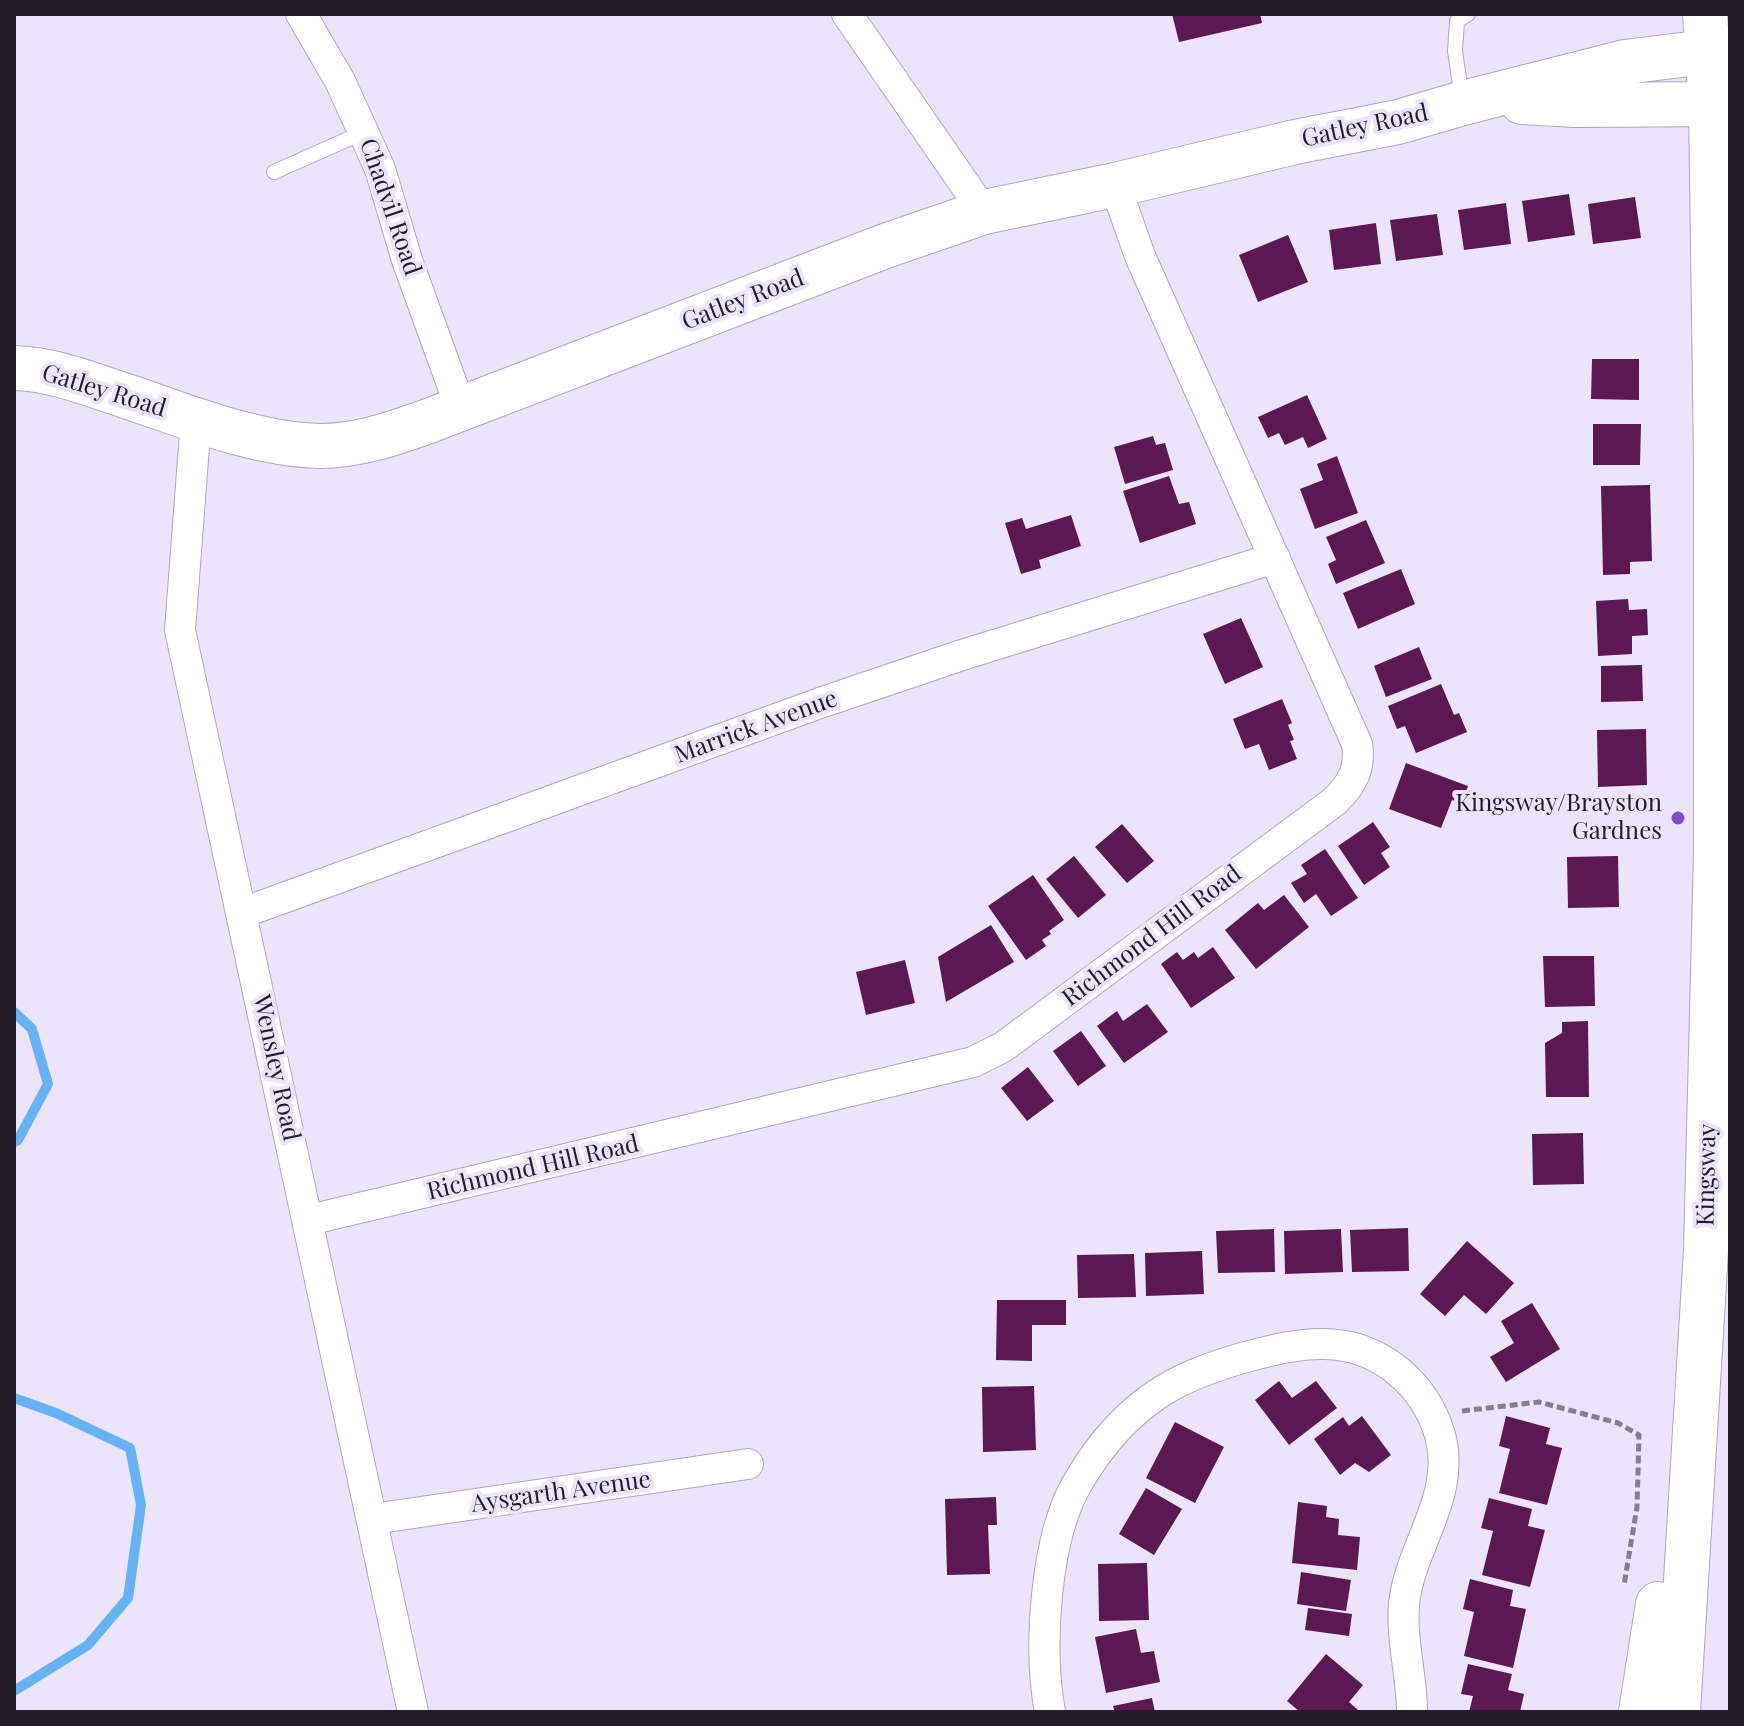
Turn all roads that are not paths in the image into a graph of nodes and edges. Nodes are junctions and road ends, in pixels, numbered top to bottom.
1 (301, 14) edge
2 (847, 14) edge
3 (1468, 14) edge
4 (1714, 38) edge
5 (1471, 102) junction
6 (1721, 104) edge
7 (364, 132) junction
8 (274, 172) dead end
9 (1115, 185) junction
10 (984, 212) junction
11 (14, 368) edge
12 (461, 409) junction
13 (196, 420) junction
14 (1275, 558) junction
15 (242, 913) junction
16 (309, 1220) junction
17 (1706, 1250) junction
18 (748, 1464) dead end
19 (373, 1519) junction
20 (413, 1712) edge
21 (1050, 1712) edge
22 (1412, 1712) edge
23 (1641, 1712) edge
24 (1678, 1712) edge

1 - 7 street, Chadvil Road
2 - 10 street
3 - 5 lane
4 - 5 main road, Gatley Road
4 - 6 main road, Kingsway
5 - 6 main road, Gatley Road
5 - 9 main road, Gatley Road
6 - 17 main road, Kingsway
7 - 8 lane
7 - 12 street, Chadvil Road
9 - 10 main road, Gatley Road
9 - 14 street, Richmond Hill Road
10 - 12 main road, Gatley Road
11 - 13 main road, Gatley Road
12 - 13 main road, Gatley Road
13 - 15 street, Wensley Road
14 - 15 street, Marrick Avenue
14 - 16 street, Richmond Hill Road
15 - 16 street, Wensley Road
16 - 19 street, Wensley Road
17 - 23 main road
17 - 24 main road, Kingsway
18 - 19 street, Aysgarth Avenue
19 - 20 street, Wensley Road
21 - 22 street

